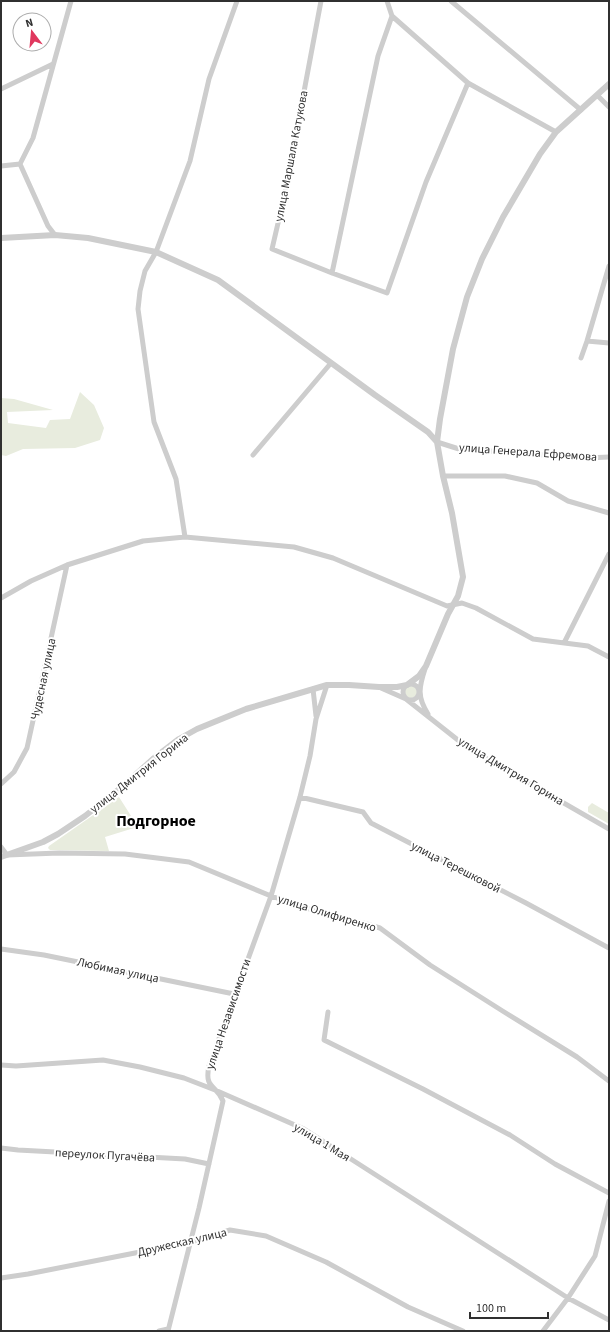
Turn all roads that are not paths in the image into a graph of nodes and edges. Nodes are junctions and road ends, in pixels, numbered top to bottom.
1 (71, 1) edge
2 (237, 1) edge
3 (321, 1) edge
4 (387, 1) edge
5 (451, 1) edge
6 (392, 16) junction
7 (53, 64) junction
8 (468, 83) junction
9 (609, 84) edge
10 (1, 90) edge
11 (597, 95) junction
12 (609, 107) edge
13 (581, 110) junction
14 (556, 132) junction
15 (20, 164) junction
16 (1, 166) edge
17 (55, 235) junction
18 (1, 238) edge
19 (156, 252) junction
20 (609, 266) edge
21 (332, 273) junction
22 (588, 340) junction
23 (609, 343) edge
24 (581, 358) dead end
25 (331, 362) junction
26 (437, 442) junction
27 (253, 455) dead end
28 (609, 457) edge
29 (443, 476) junction
30 (609, 513) edge
31 (185, 537) junction
32 (609, 554) edge
33 (67, 565) junction
34 (1, 598) edge
35 (454, 604) junction
36 (564, 643) junction
37 (609, 657) edge
38 (426, 666) junction
39 (407, 685) junction
40 (327, 686) junction
41 (379, 687) junction
42 (313, 689) junction
43 (419, 692) junction
44 (406, 699) junction
45 (431, 718) junction
46 (316, 719) junction
47 (1, 784) edge
48 (300, 797) junction
49 (609, 829) edge
50 (1, 847) edge
51 (4, 856) edge
52 (272, 896) junction
53 (609, 948) edge
54 (1, 949) edge
55 (234, 994) junction
56 (328, 1012) dead end
57 (1, 1065) edge
58 (609, 1081) edge
59 (215, 1090) junction
60 (1, 1148) edge
61 (209, 1164) junction
62 (609, 1193) edge
63 (609, 1201) edge
64 (191, 1242) junction
65 (1, 1278) edge
66 (568, 1298) junction
67 (609, 1320) edge
68 (168, 1330) edge
69 (159, 1331) edge
70 (463, 1331) edge
71 (543, 1331) edge

1 - 7 street
2 - 19 street
3 - 21 street, улица Маршала Катукова
4 - 6 street
5 - 13 street
6 - 8 street
6 - 21 street
7 - 10 street
7 - 15 street
8 - 14 street
8 - 21 street, улица Маршала Катукова
9 - 11 street
11 - 12 street
11 - 13 street
13 - 14 street
14 - 26 street
15 - 16 street
15 - 17 street
17 - 18 street, улица Генерала Ефремова
17 - 19 street, улица Генерала Ефремова
19 - 25 street, улица Генерала Ефремова
19 - 31 street
20 - 22 street
22 - 23 street
22 - 24 street
25 - 26 street, улица Генерала Ефремова
25 - 27 street
26 - 28 street, улица Генерала Ефремова
26 - 29 street
29 - 30 street
29 - 35 street
31 - 33 street
31 - 35 street
32 - 36 street
33 - 34 street
33 - 47 street, Чудесная улица
35 - 36 street
35 - 38 street
36 - 37 street
38 - 39 street
38 - 43 street
39 - 41 street
39 - 43 street
39 - 44 street
40 - 41 street, улица Дмитрия Горина
40 - 42 street, улица Дмитрия Горина
40 - 46 street
41 - 44 street, улица Дмитрия Горина
42 - 46 street
42 - 51 street, улица Дмитрия Горина
43 - 44 street
43 - 45 street
44 - 45 street, улица Дмитрия Горина
45 - 49 street, улица Дмитрия Горина
46 - 48 street, улица Независимости
48 - 52 street, улица Независимости
48 - 53 street, улица Терешковой
50 - 51 street
51 - 52 street, улица Олифиренко
52 - 55 street, улица Независимости
52 - 58 street, улица Олифиренко
54 - 55 street, Любимая улица
55 - 59 street, улица Независимости
56 - 62 street
57 - 59 street, улица 1 Мая
59 - 61 street, улица Независимости
59 - 66 street, улица 1 Мая
60 - 61 street, переулок Пугачёва
61 - 64 street, улица Независимости
63 - 66 street
64 - 65 street, Дружеская улица
64 - 68 street, улица Независимости
64 - 70 street, Дружеская улица
66 - 67 street, улица 1 Мая
66 - 71 street
68 - 69 street

